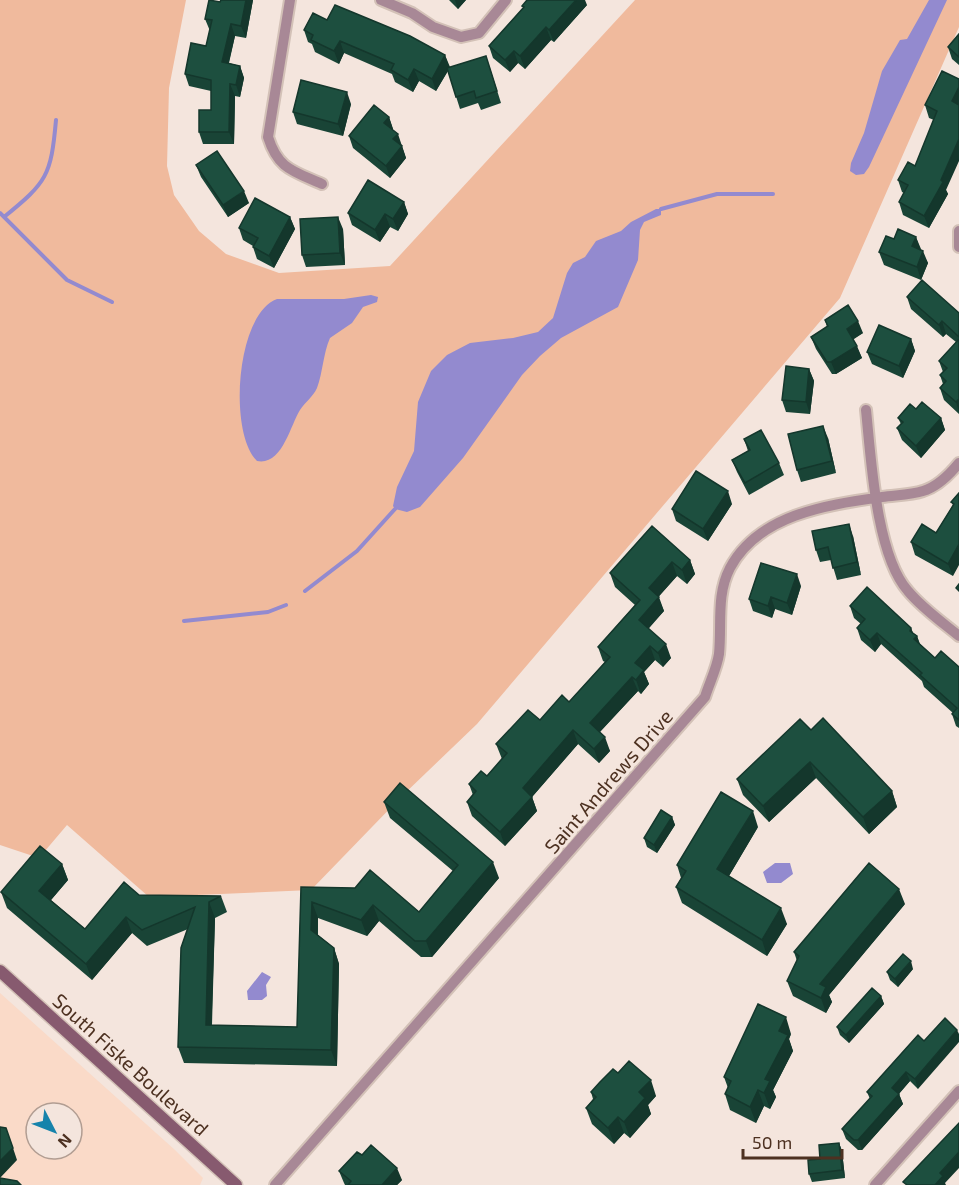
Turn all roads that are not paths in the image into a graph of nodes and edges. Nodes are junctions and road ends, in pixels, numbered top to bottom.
1 (290, 0) edge
2 (381, 0) edge
3 (506, 0) edge
4 (322, 184) dead end
5 (959, 231) edge
6 (959, 247) edge
7 (866, 410) dead end
8 (959, 463) edge
9 (876, 498) junction
10 (959, 636) edge
11 (0, 971) edge
12 (959, 1091) edge
13 (236, 1185) edge
14 (275, 1185) edge
15 (875, 1185) edge

1 - 4 street
2 - 3 street
5 - 6 street
7 - 9 street
8 - 9 street, Saint Andrews Drive
9 - 10 street
9 - 14 street, Saint Andrews Drive
11 - 13 main road, South Fiske Boulevard
12 - 15 street

